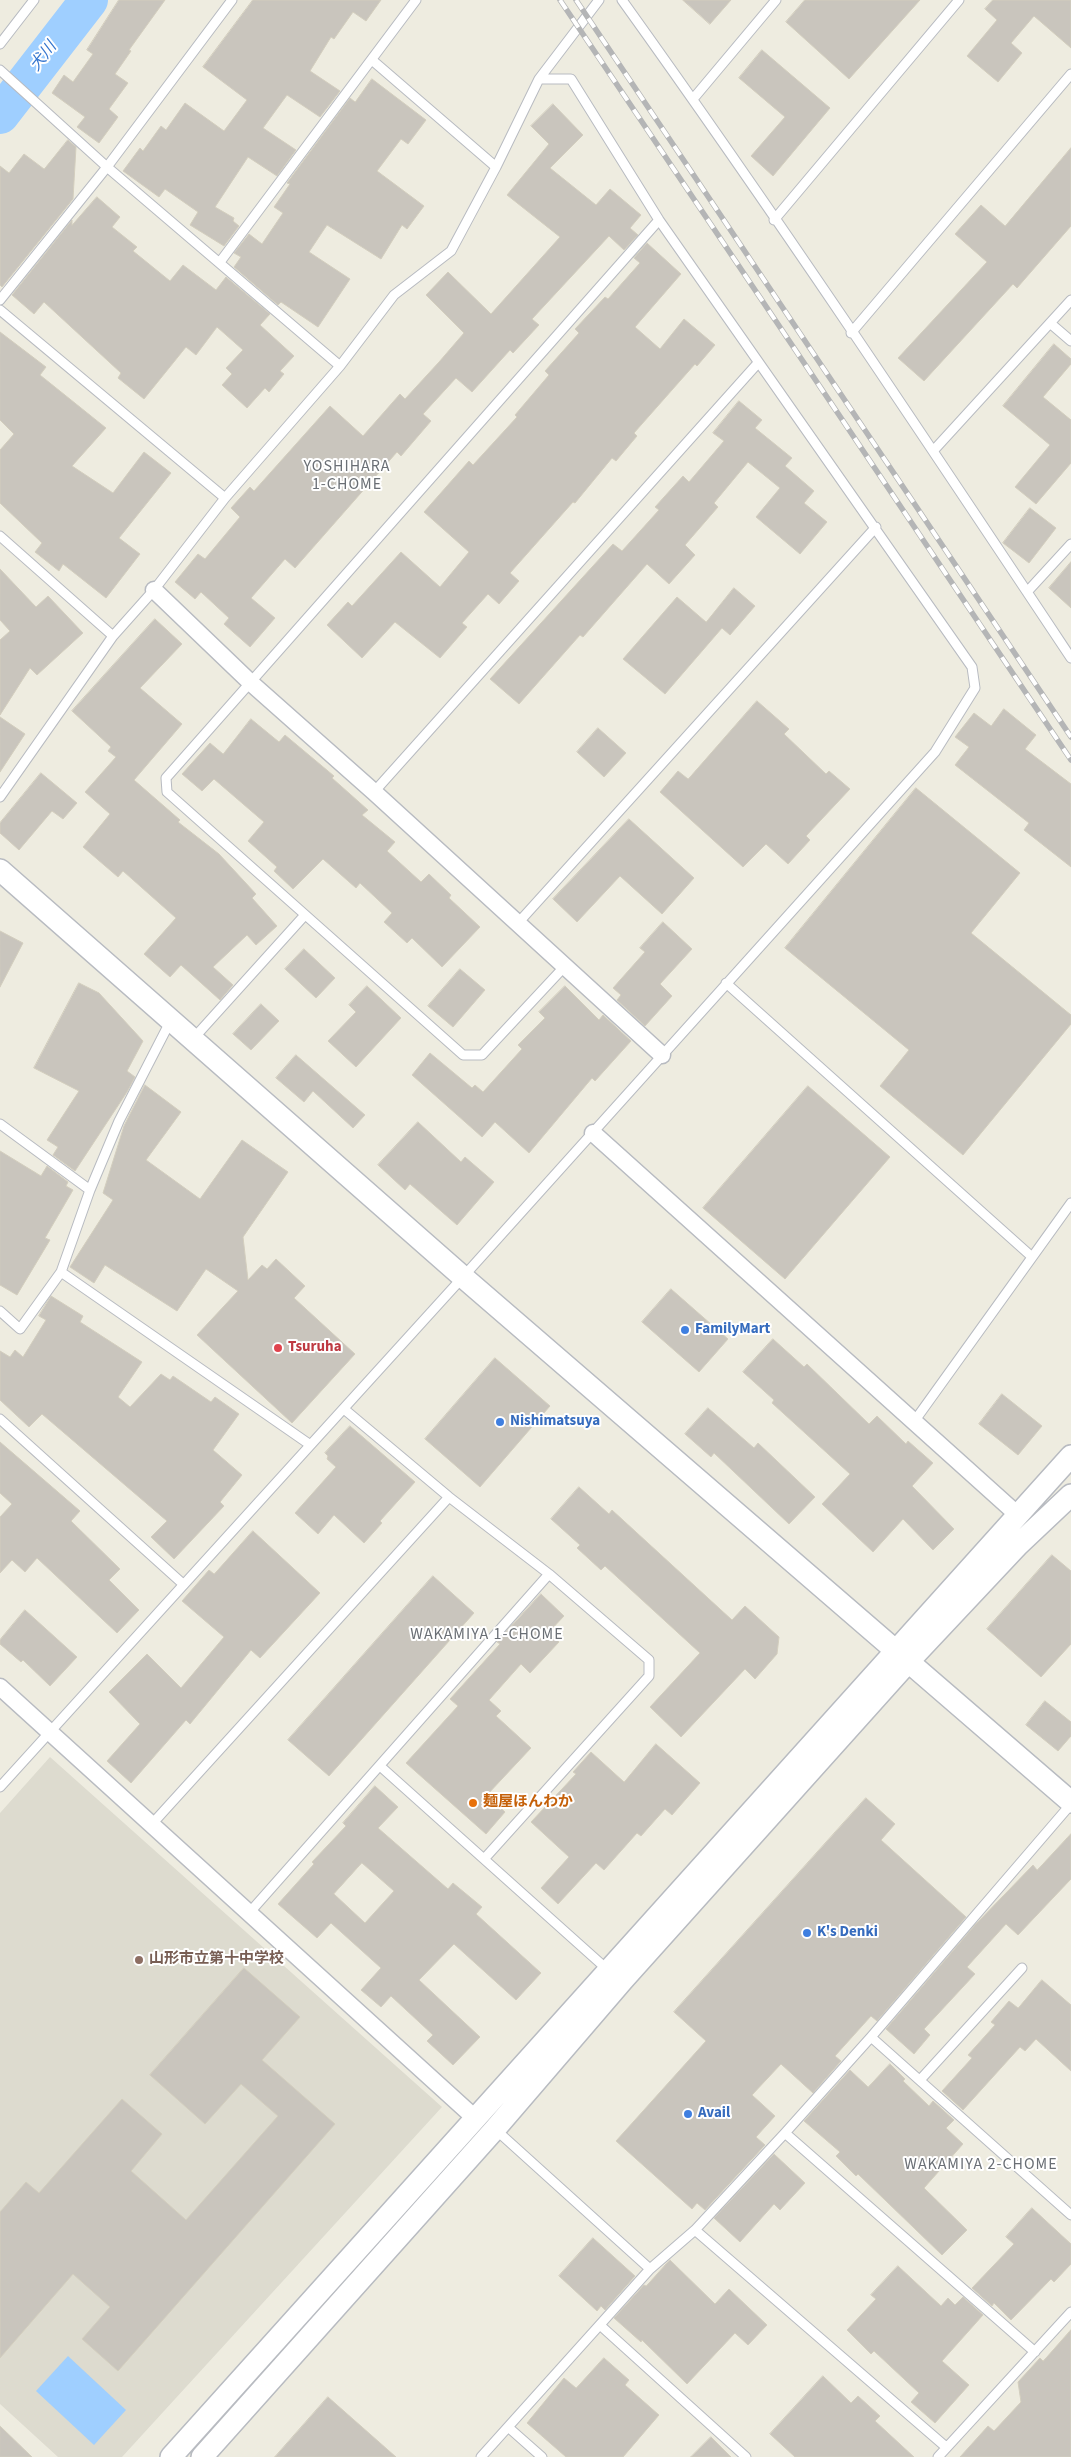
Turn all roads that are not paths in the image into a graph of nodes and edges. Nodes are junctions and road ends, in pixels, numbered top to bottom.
1 (34, 0) edge
2 (232, 0) edge
3 (416, 0) edge
4 (599, 0) edge
5 (622, 0) edge
6 (776, 0) edge
7 (960, 0) edge
8 (0, 44) edge
9 (372, 60) junction
10 (0, 70) edge
11 (1071, 74) edge
12 (539, 78) junction
13 (693, 99) junction
14 (107, 167) junction
15 (496, 167) junction
16 (659, 220) junction
17 (774, 220) junction
18 (220, 262) junction
19 (0, 300) edge
20 (1071, 300) edge
21 (0, 310) edge
22 (1050, 323) junction
23 (851, 333) junction
24 (1071, 341) edge
25 (758, 363) junction
26 (340, 366) junction
27 (934, 450) junction
28 (225, 498) junction
29 (876, 527) junction
30 (0, 536) edge
31 (1071, 544) edge
32 (154, 590) junction
33 (1027, 592) junction
34 (113, 636) junction
35 (1071, 658) edge
36 (251, 683) junction
37 (374, 792) junction
38 (0, 797) edge
39 (0, 870) edge
40 (304, 916) junction
41 (518, 923) junction
42 (565, 966) junction
43 (726, 983) junction
44 (172, 1020) junction
45 (193, 1039) junction
46 (662, 1055) junction
47 (0, 1124) edge
48 (593, 1134) junction
49 (90, 1190) junction
50 (1071, 1203) edge
51 (1031, 1256) junction
52 (61, 1272) junction
53 (463, 1277) junction
54 (0, 1311) edge
55 (344, 1409) junction
56 (913, 1423) junction
57 (2, 1424) edge
58 (309, 1444) junction
59 (1071, 1456) edge
60 (1071, 1495) edge
61 (448, 1497) junction
62 (1018, 1516) junction
63 (549, 1574) junction
64 (183, 1584) junction
65 (902, 1656) junction
66 (0, 1687) edge
67 (50, 1732) junction
68 (380, 1766) junction
69 (0, 1787) edge
70 (1071, 1803) edge
71 (152, 1824) junction
72 (486, 1858) junction
73 (250, 1912) junction
74 (1022, 1968) dead end
75 (609, 1971) junction
76 (871, 2037) junction
77 (920, 2080) junction
78 (476, 2119) junction
79 (495, 2129) junction
80 (785, 2133) junction
81 (1071, 2215) edge
82 (695, 2230) junction
83 (650, 2269) junction
84 (1071, 2312) edge
85 (601, 2326) junction
86 (1035, 2352) junction
87 (508, 2427) junction
88 (946, 2448) junction
89 (172, 2457) edge
90 (202, 2457) edge
91 (481, 2457) edge
92 (542, 2457) edge
93 (746, 2457) edge
94 (938, 2457) edge

1 - 8 lane
2 - 14 lane
3 - 9 lane
4 - 12 lane
5 - 13 lane
6 - 13 lane
7 - 17 lane
9 - 15 lane
9 - 18 lane
10 - 14 lane
11 - 23 lane
12 - 15 lane
12 - 16 lane
13 - 17 lane
14 - 18 lane
14 - 19 lane
15 - 26 lane
16 - 25 lane
16 - 36 lane
17 - 23 lane
18 - 26 lane
20 - 22 lane
21 - 28 lane
22 - 24 lane
22 - 27 lane
23 - 27 lane
25 - 29 lane
25 - 37 lane
26 - 28 lane
27 - 33 lane
28 - 32 lane
29 - 41 lane
29 - 43 lane
30 - 34 lane
31 - 33 lane
32 - 34 lane
32 - 36 street
33 - 35 lane
34 - 38 lane
36 - 37 street
36 - 40 lane
37 - 41 street
39 - 44 street
40 - 42 lane
40 - 45 lane
41 - 42 street
42 - 46 street
43 - 46 lane
43 - 51 lane
44 - 45 street
44 - 49 lane
45 - 53 street
46 - 48 lane
47 - 49 lane
48 - 53 lane
48 - 56 street
49 - 52 lane
50 - 51 lane
51 - 56 lane
52 - 54 lane
52 - 58 lane
53 - 55 lane
53 - 65 street
55 - 58 lane
55 - 61 lane
56 - 62 street
57 - 64 lane
58 - 64 lane
59 - 62 street
60 - 65 street
61 - 63 lane
61 - 71 lane
62 - 65 street
63 - 68 lane
63 - 72 lane
64 - 67 lane
65 - 70 street
65 - 75 street
65 - 79 street
66 - 67 street
67 - 69 lane
67 - 71 street
68 - 72 lane
68 - 73 lane
70 - 76 lane
71 - 73 street
72 - 75 lane
73 - 78 street
74 - 77 lane
75 - 78 street
76 - 77 lane
76 - 80 lane
77 - 81 lane
78 - 89 street
79 - 83 lane
79 - 90 street
80 - 82 lane
80 - 86 lane
82 - 83 lane
82 - 88 lane
83 - 85 lane
84 - 86 lane
85 - 87 lane
85 - 93 lane
86 - 88 lane
87 - 91 lane
87 - 92 lane
88 - 94 lane

